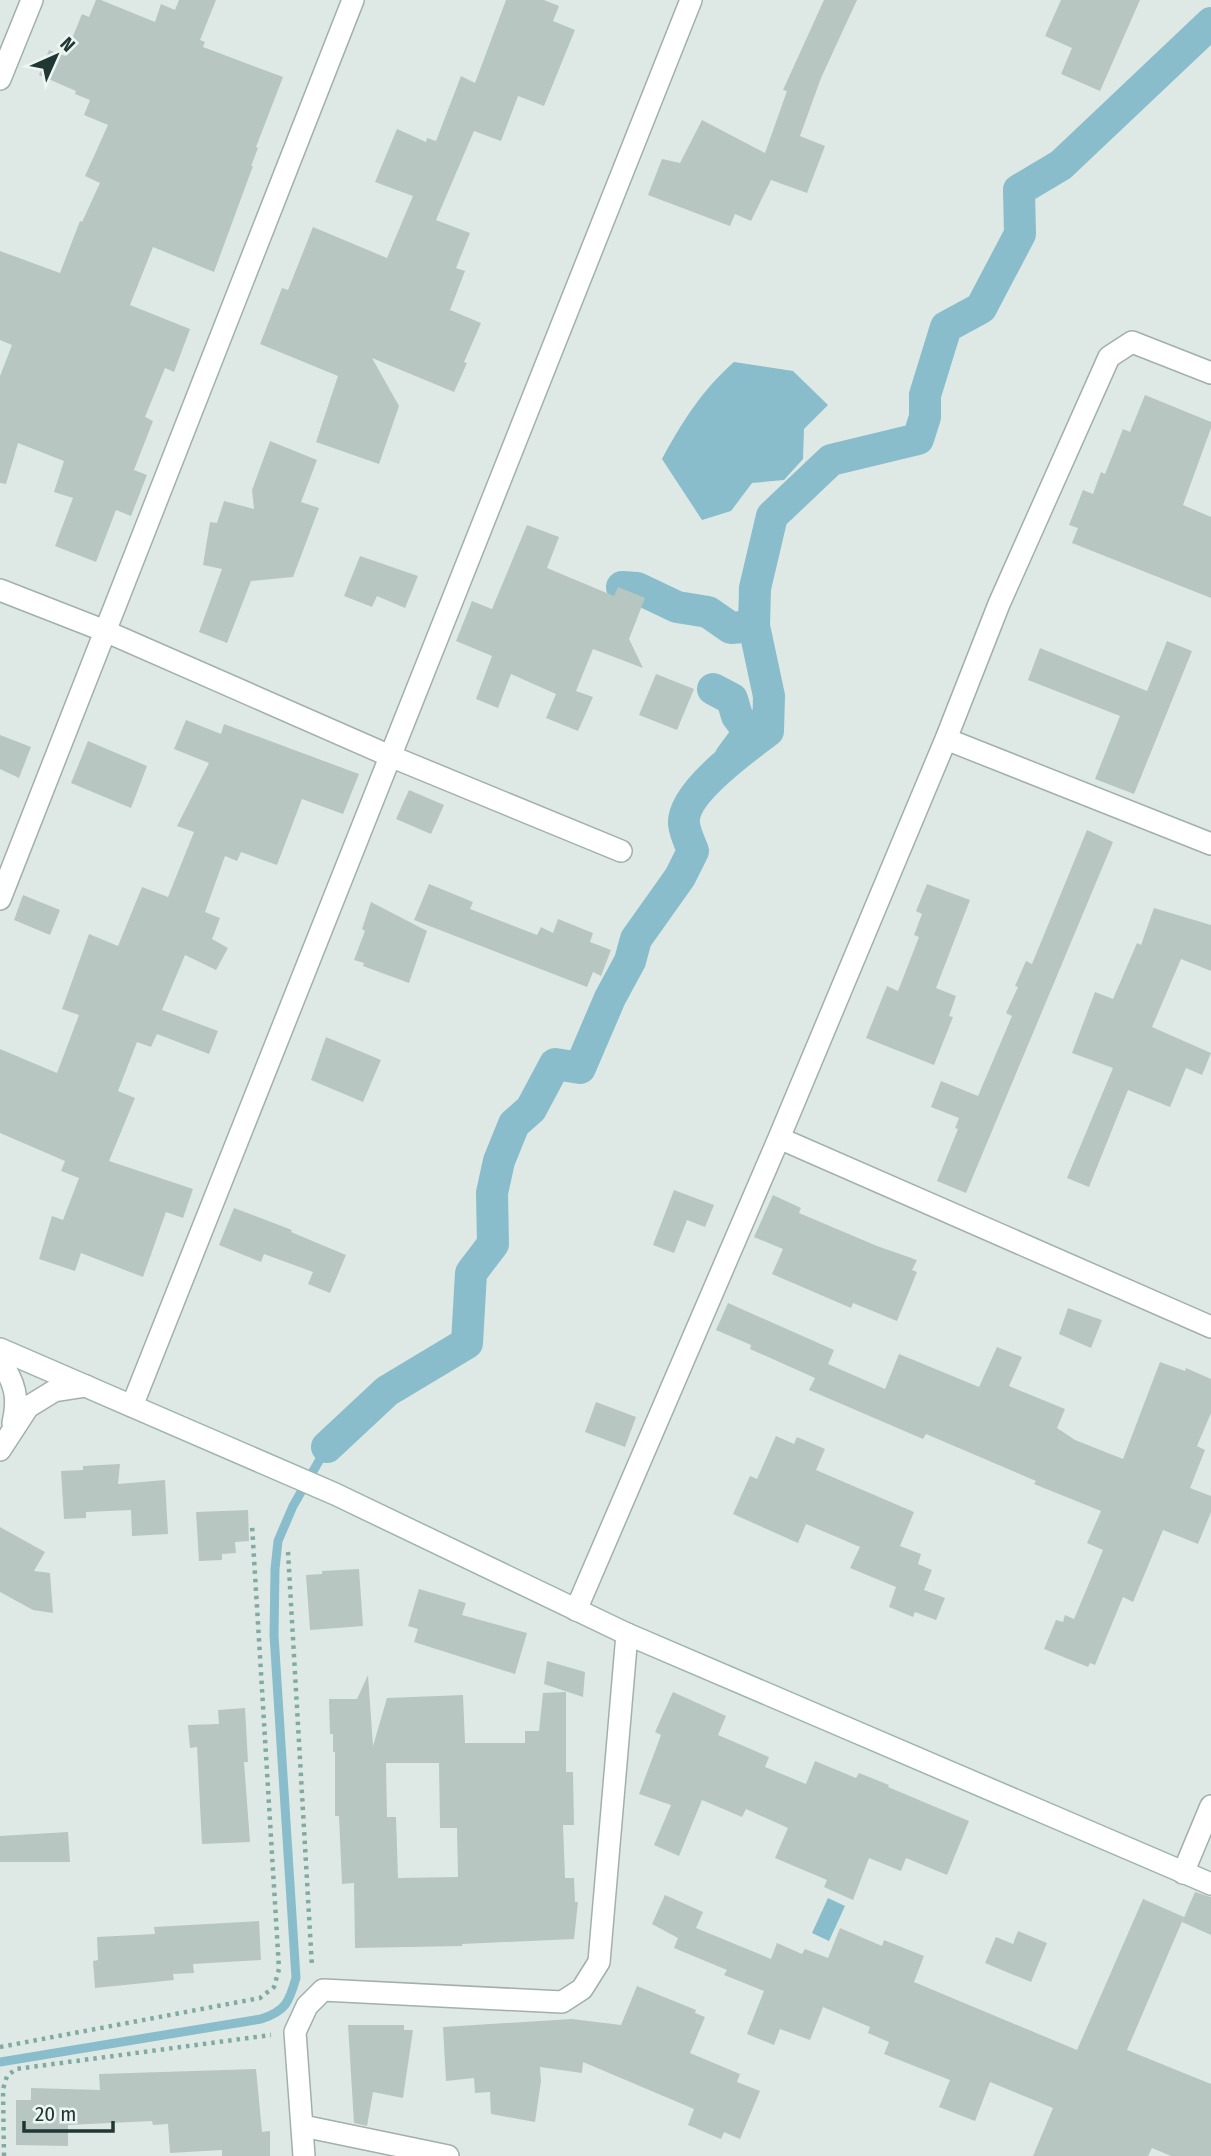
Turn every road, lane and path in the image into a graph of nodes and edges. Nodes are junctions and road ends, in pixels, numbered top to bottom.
1 (32, 0) edge
2 (353, 0) edge
3 (691, 0) edge
4 (0, 79) edge
5 (1211, 373) edge
6 (0, 590) edge
7 (105, 631) junction
8 (946, 740) junction
9 (390, 756) junction
10 (1211, 844) edge
11 (621, 851) dead end
12 (0, 899) edge
13 (779, 1138) junction
14 (1211, 1327) edge
15 (0, 1349) edge
16 (0, 1361) edge
17 (86, 1386) junction
18 (132, 1406) junction
19 (12, 1429) junction
20 (0, 1450) edge
21 (252, 1525) dead end
22 (288, 1552) dead end
23 (576, 1609) junction
24 (627, 1634) junction
25 (1211, 1806) edge
26 (1183, 1873) junction
27 (1211, 1884) edge
28 (323, 1990) junction
29 (295, 2032) junction
30 (0, 2047) edge
31 (0, 2069) edge
32 (6, 2075) junction
33 (303, 2126) junction
34 (4, 2156) edge
35 (304, 2156) edge
36 (448, 2156) edge

1 - 4 street
2 - 7 street
3 - 9 street
5 - 8 street
6 - 7 street
7 - 9 street
7 - 12 street
8 - 10 street
8 - 13 street
9 - 11 street
9 - 18 street
13 - 14 street
13 - 23 street
15 - 17 street
16 - 19 street
17 - 18 street
17 - 19 street
18 - 23 street
19 - 20 street
21 - 30 path
22 - 28 path
23 - 24 street
24 - 26 street
24 - 28 street
25 - 26 street
26 - 27 street
28 - 29 street
29 - 32 path
29 - 33 street
31 - 32 path
32 - 34 path
33 - 35 street
33 - 36 street

